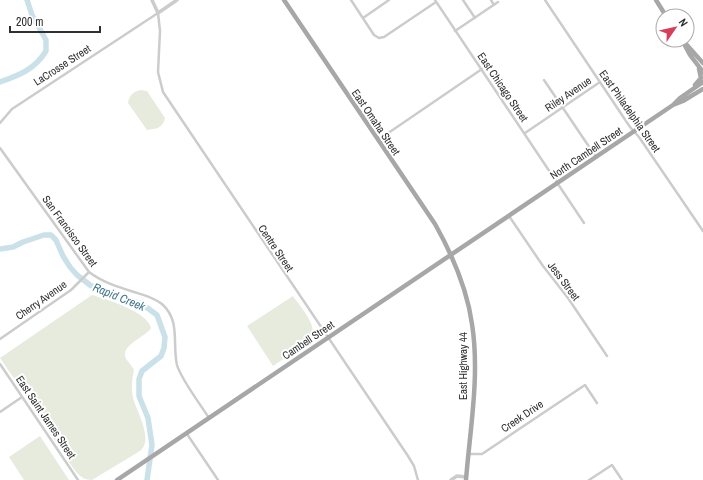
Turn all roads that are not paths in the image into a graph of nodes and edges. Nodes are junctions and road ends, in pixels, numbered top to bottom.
1 (152, 0) edge
2 (178, 0) edge
3 (284, 0) edge
4 (351, 0) edge
5 (389, 0) edge
6 (463, 0) edge
7 (491, 0) edge
8 (545, 0) edge
9 (436, 1) edge
10 (498, 2) dead end
11 (494, 5) junction
12 (158, 13) junction
13 (363, 18) junction
14 (475, 18) junction
15 (455, 30) junction
16 (686, 48) edge
17 (689, 48) edge
18 (703, 63) edge
19 (698, 66) junction
20 (482, 69) junction
21 (703, 72) edge
22 (544, 80) dead end
23 (600, 82) junction
24 (703, 82) edge
25 (703, 89) edge
26 (703, 92) edge
27 (687, 93) junction
28 (683, 101) junction
29 (673, 105) junction
30 (562, 107) junction
31 (0, 123) edge
32 (634, 131) junction
33 (524, 133) junction
34 (377, 140) junction
35 (0, 148) edge
36 (596, 157) junction
37 (558, 183) junction
38 (509, 216) junction
39 (584, 223) dead end
40 (703, 231) edge
41 (451, 255) junction
42 (89, 272) junction
43 (0, 338) edge
44 (327, 338) junction
45 (607, 356) dead end
46 (0, 364) edge
47 (22, 397) junction
48 (597, 403) dead end
49 (0, 412) edge
50 (209, 418) junction
51 (186, 433) junction
52 (468, 454) junction
53 (594, 476) junction
54 (466, 478) edge
55 (78, 480) edge
56 (116, 480) edge
57 (218, 480) edge
58 (418, 480) edge
59 (451, 480) edge
60 (589, 480) edge
61 (596, 480) edge
62 (622, 480) edge

1 - 12 street
2 - 12 street, LaCrosse Street
3 - 34 main road, East Omaha Street
4 - 13 street
5 - 13 street
6 - 14 street
7 - 11 street
8 - 23 street, East Philadelphia Street
9 - 13 street
9 - 15 street, East Chicago Street
10 - 11 street
11 - 14 street
12 - 31 street, LaCrosse Street
12 - 44 street, Centre Street
14 - 15 street
15 - 20 street, East Chicago Street
16 - 19 main road
17 - 18 main road
19 - 21 main road
19 - 27 main road
20 - 33 street, East Chicago Street
20 - 34 street
22 - 30 street
23 - 30 street, Riley Avenue
23 - 32 street, East Philadelphia Street
24 - 27 main road, North Cambell Street
25 - 28 main road, North Cambell Street
26 - 28 main road
27 - 29 main road, North Cambell Street
28 - 29 main road, North Cambell Street
29 - 32 main road, North Cambell Street
30 - 33 street, Riley Avenue
30 - 36 street
32 - 36 main road, North Cambell Street
32 - 40 street, East Philadelphia Street
33 - 37 street, East Chicago Street
34 - 41 main road, East Omaha Street
35 - 42 street, San Francisco Street
36 - 37 main road, North Cambell Street
37 - 38 main road, North Cambell Street
37 - 39 street, East Chicago Street
38 - 41 main road, Cambell Street
38 - 45 street, Jess Street
41 - 44 main road, Cambell Street
41 - 52 main road, East Highway 44
42 - 43 street, Cherry Avenue
42 - 50 street, San Francisco Street
44 - 50 main road, Cambell Street
44 - 58 street, Centre Street
46 - 47 street, East Saint James Street
47 - 49 street
47 - 55 street, East Saint James Street
48 - 52 street, Creek Drive
50 - 51 main road, Cambell Street
51 - 56 main road, Cambell Street
51 - 57 street
52 - 54 main road, East Highway 44
53 - 60 street
53 - 61 street
53 - 62 street
54 - 59 street

